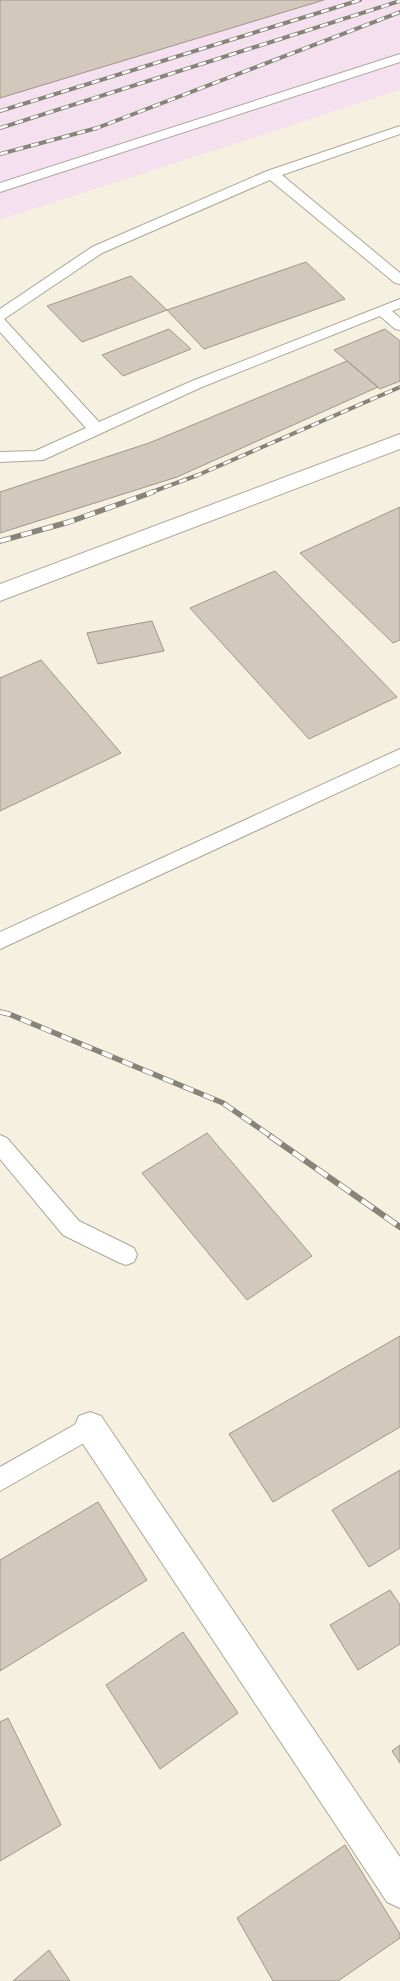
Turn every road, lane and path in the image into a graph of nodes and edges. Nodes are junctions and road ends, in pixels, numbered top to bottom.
1 (400, 58) edge
2 (400, 130) edge
3 (272, 174) junction
4 (0, 188) edge
5 (400, 280) edge
6 (400, 303) edge
7 (382, 310) junction
8 (0, 316) edge
9 (0, 323) edge
10 (400, 326) edge
11 (96, 429) junction
12 (400, 441) edge
13 (0, 457) edge
14 (0, 594) edge
15 (400, 756) edge
16 (0, 941) edge
17 (0, 1144) edge
18 (126, 1255) dead end
19 (90, 1428) joint
20 (0, 1480) edge
21 (400, 1889) edge

1 - 4 lane
2 - 3 lane
3 - 5 lane
3 - 8 lane
6 - 7 lane
7 - 10 lane
7 - 11 lane
9 - 11 lane
11 - 13 lane
12 - 14 street
15 - 16 lane
17 - 18 lane
19 - 20 lane
19 - 21 street

